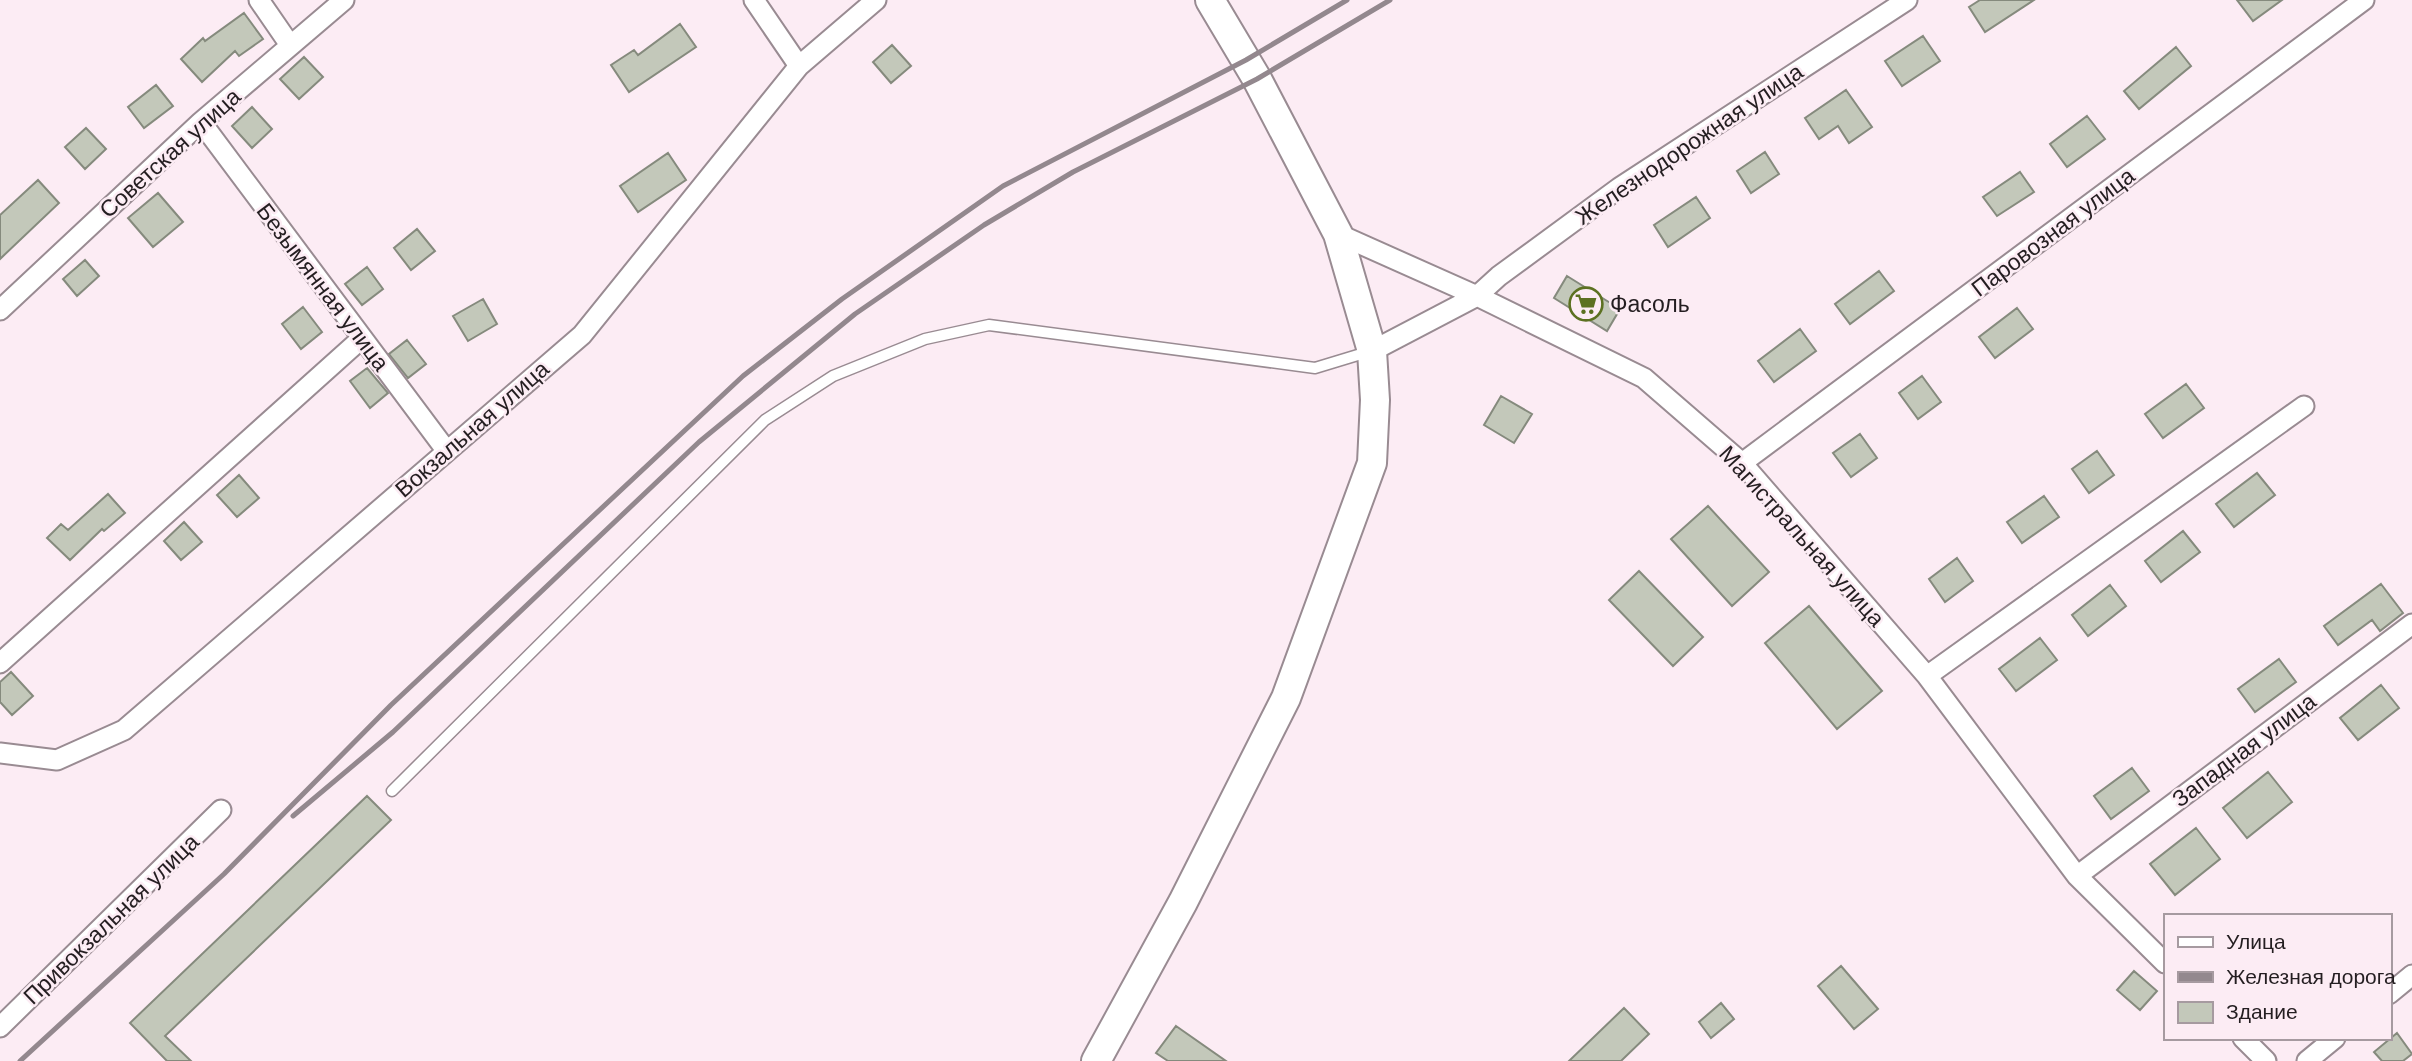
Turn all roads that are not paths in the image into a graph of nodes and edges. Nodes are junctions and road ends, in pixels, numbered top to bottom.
1 (258, 0) edge
2 (344, 0) edge
3 (754, 0) edge
4 (876, 0) edge
5 (1210, 0) edge
6 (1908, 0) edge
7 (2364, 0) edge
8 (290, 45) junction
9 (799, 66) junction
10 (201, 122) junction
11 (1338, 234) junction
12 (1477, 296) junction
13 (0, 310) edge
14 (361, 339) junction
15 (1372, 351) junction
16 (2304, 406) dead end
17 (446, 450) junction
18 (1742, 463) junction
19 (2412, 624) edge
20 (0, 663) edge
21 (1927, 676) junction
22 (0, 752) edge
23 (392, 791) dead end
24 (221, 810) dead end
25 (2077, 876) junction
26 (2164, 962) edge
27 (2412, 975) edge
28 (2391, 992) edge
29 (0, 1027) edge
30 (2245, 1040) edge
31 (2333, 1040) edge
32 (1096, 1061) edge
33 (2266, 1061) edge
34 (2307, 1061) edge

1 - 8 street
2 - 8 street, Советская улица
3 - 9 street
4 - 9 street, Вокзальная улица
5 - 11 street
6 - 12 street, Железнодорожная улица
7 - 18 street, Паровозная улица
8 - 10 street, Советская улица
9 - 17 street, Вокзальная улица
10 - 13 street, Советская улица
10 - 14 street, Безымянная улица
11 - 12 street, Магистральная улица
11 - 15 street
12 - 15 street, Железнодорожная улица
12 - 18 street, Магистральная улица
14 - 17 street, Безымянная улица
14 - 20 street
15 - 23 lane
15 - 32 street
16 - 21 street
17 - 22 street, Вокзальная улица
18 - 21 street, Магистральная улица
19 - 25 street, Западная улица
21 - 25 street, Магистральная улица
24 - 29 street, Привокзальная улица
25 - 26 street, Магистральная улица
27 - 28 street
30 - 33 street
31 - 34 street

